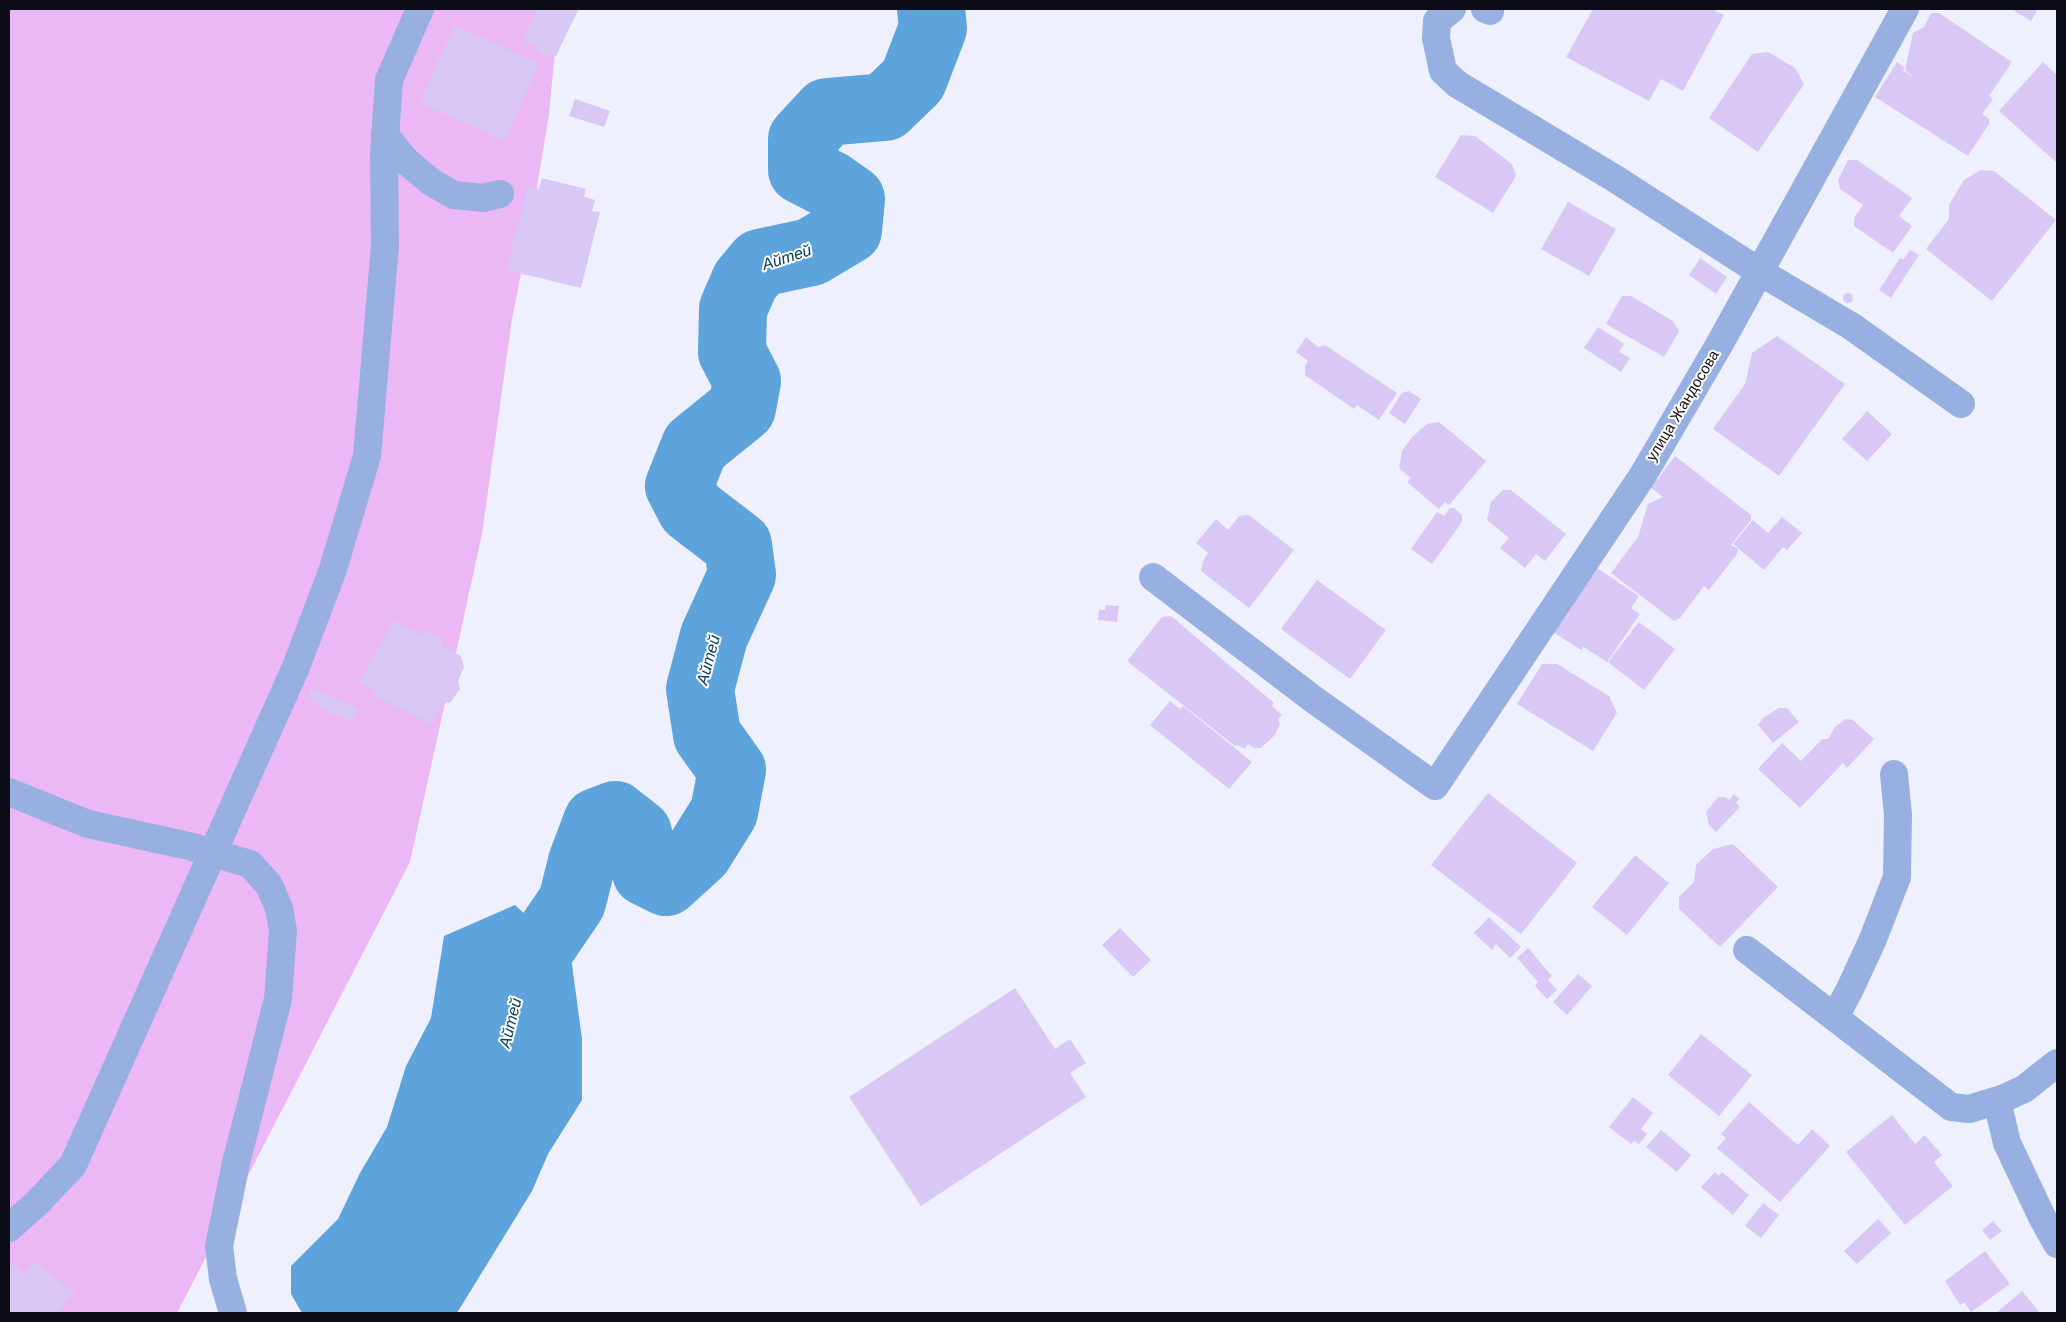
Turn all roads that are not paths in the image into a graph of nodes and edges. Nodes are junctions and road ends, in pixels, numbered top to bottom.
1 (420, 9) edge
2 (1452, 9) edge
3 (1905, 9) edge
4 (385, 135) junction
5 (500, 194) dead end
6 (1760, 272) junction
7 (1961, 404) dead end
8 (1153, 577) dead end
9 (1894, 774) dead end
10 (9, 792) edge
11 (212, 852) junction
12 (1747, 950) dead end
13 (1835, 1017) junction
14 (2057, 1063) edge
15 (1997, 1100) junction
16 (9, 1228) edge
17 (2057, 1244) edge
18 (233, 1313) edge

1 - 4 street
2 - 6 street
3 - 6 street, улица Жандосова
4 - 5 street
4 - 11 street
6 - 7 street
6 - 8 street, улица Жандосова
9 - 13 street
10 - 11 street
11 - 16 street
11 - 18 street
12 - 13 street
13 - 15 street
14 - 15 street
15 - 17 street

